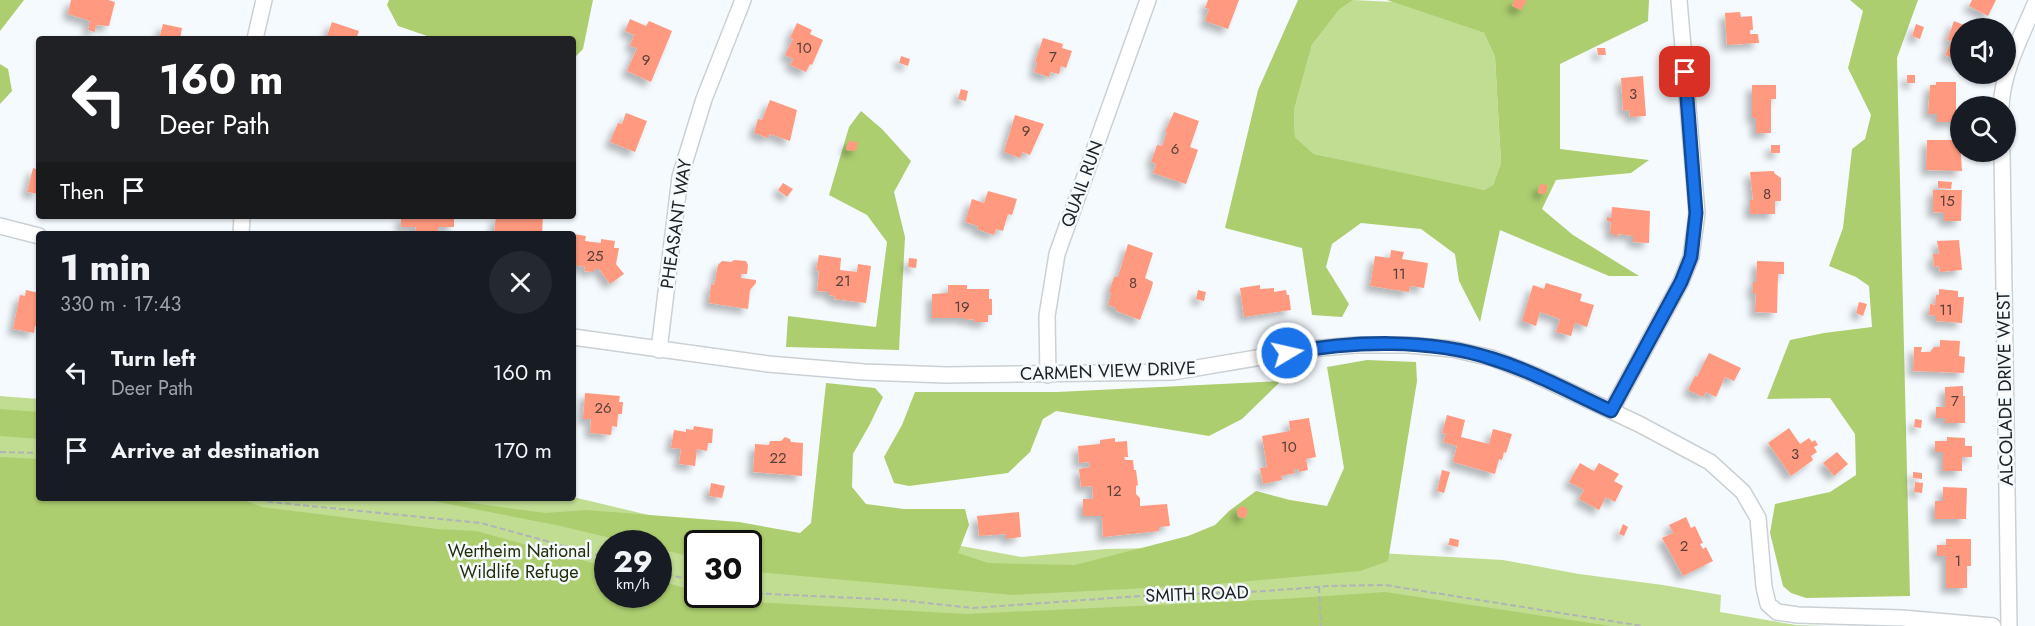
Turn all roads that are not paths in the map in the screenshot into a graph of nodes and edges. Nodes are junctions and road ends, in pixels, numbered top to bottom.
1 (264, 0) edge
2 (743, 0) edge
3 (1148, 0) edge
4 (1679, 0) edge
5 (2035, 4) edge
6 (256, 36) edge
7 (2002, 96) edge
8 (2002, 162) edge
9 (0, 226) edge
10 (36, 235) edge
11 (576, 337) edge
12 (659, 350) junction
13 (1048, 375) junction
14 (1611, 411) junction
15 (1993, 626) edge
16 (2009, 626) edge

1 - 6 street
2 - 12 street, PHEASANT WAY
3 - 13 street, QUAIL RUN
4 - 14 street
5 - 7 street
8 - 16 street, ALCOLADE DRIVE WEST
9 - 10 street
11 - 12 street, CARMEN VIEW DRIVE
12 - 13 street, CARMEN VIEW DRIVE
13 - 14 street, CARMEN VIEW DRIVE
14 - 15 street, CARMEN VIEW DRIVE

